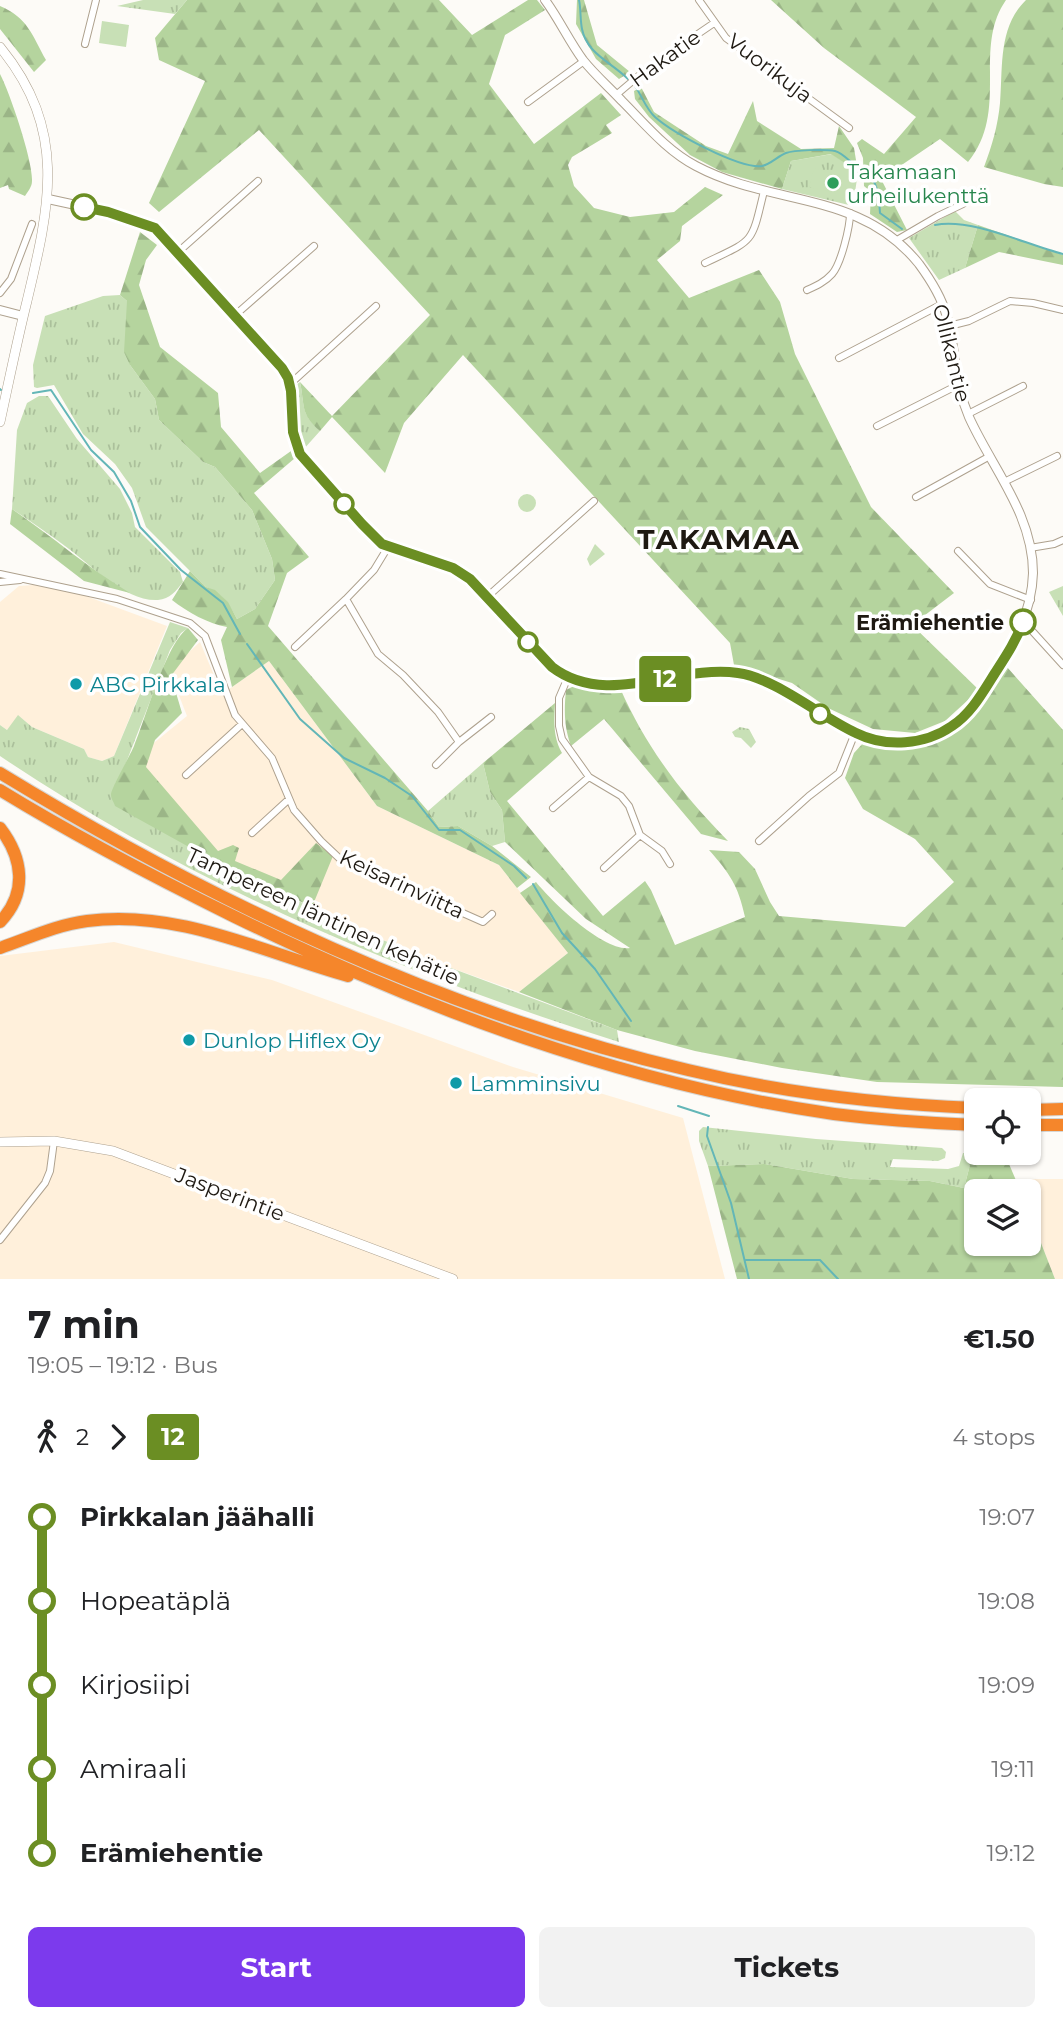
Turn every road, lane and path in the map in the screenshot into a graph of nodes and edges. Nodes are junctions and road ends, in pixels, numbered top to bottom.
1 (96, 0) edge
2 (545, 0) edge
3 (699, 0) edge
4 (714, 23) junction
5 (85, 44) dead end
6 (0, 47) edge
7 (584, 61) junction
8 (616, 94) junction
9 (528, 102) dead end
10 (849, 128) dead end
11 (258, 181) dead end
12 (764, 191) junction
13 (48, 199) junction
14 (963, 204) dead end
15 (850, 213) junction
16 (32, 224) dead end
17 (897, 240) junction
18 (314, 246) dead end
19 (177, 253) junction
20 (705, 262) dead end
21 (807, 290) dead end
22 (0, 292) edge
23 (942, 304) junction
24 (376, 306) dead end
25 (0, 310) edge
26 (1063, 310) edge
27 (23, 316) junction
28 (233, 317) junction
29 (949, 326) junction
30 (839, 358) dead end
31 (289, 384) junction
32 (958, 385) junction
33 (1023, 386) dead end
34 (968, 414) junction
35 (0, 422) edge
36 (877, 426) dead end
37 (990, 456) junction
38 (1057, 456) dead end
39 (1004, 482) junction
40 (916, 497) dead end
41 (594, 501) dead end
42 (1063, 540) edge
43 (388, 547) junction
44 (1030, 548) junction
45 (958, 551) dead end
46 (0, 573) edge
47 (25, 580) junction
48 (0, 583) edge
49 (487, 597) junction
50 (346, 599) junction
51 (1031, 600) junction
52 (1024, 622) junction
53 (295, 646) dead end
54 (1063, 665) edge
55 (568, 677) junction
56 (491, 717) dead end
57 (242, 724) junction
58 (855, 733) junction
59 (459, 742) junction
60 (436, 765) dead end
61 (0, 770) edge
62 (186, 775) dead end
63 (589, 777) junction
64 (0, 790) edge
65 (288, 800) junction
66 (553, 808) dead end
67 (0, 828) edge
68 (252, 833) dead end
69 (640, 835) junction
70 (759, 841) dead end
71 (670, 864) dead end
72 (604, 868) dead end
73 (492, 914) dead end
74 (0, 922) edge
75 (0, 948) edge
76 (399, 991) junction
77 (964, 1107) edge
78 (1063, 1109) edge
79 (1041, 1110) edge
80 (964, 1124) edge
81 (1041, 1125) edge
82 (1063, 1125) edge
83 (54, 1141) junction
84 (0, 1142) edge
85 (0, 1240) edge
86 (453, 1279) edge

1 - 5 street
2 - 7 street, Ollikantie
3 - 4 street, Vuorikuja
4 - 8 street, Hakatie
4 - 10 street, Vuorikuja
6 - 13 main road
7 - 8 street, Ollikantie
7 - 9 street
8 - 12 street, Ollikantie
11 - 19 street
12 - 15 street, Ollikantie
12 - 20 street
13 - 19 street
13 - 27 main road
14 - 17 street
15 - 17 street, Ollikantie
15 - 21 street
16 - 22 street
17 - 23 street, Ollikantie
18 - 28 street
19 - 28 street
23 - 29 street, Ollikantie
23 - 30 street
24 - 31 street
25 - 27 street
26 - 29 street
27 - 35 main road
28 - 31 street
29 - 32 street, Ollikantie
31 - 43 street
32 - 34 street, Ollikantie
32 - 36 street
33 - 34 street
34 - 37 street, Ollikantie
37 - 39 street, Ollikantie
37 - 40 street
38 - 39 street
39 - 44 street, Ollikantie
41 - 49 street
42 - 44 street
43 - 49 street
43 - 50 street
44 - 51 street, Ollikantie
45 - 51 street
46 - 47 street, Keisarinviitta
47 - 48 street, Keisarinviitta
47 - 57 street, Keisarinviitta
49 - 55 street
50 - 53 street
50 - 59 street
51 - 52 street, Ollikantie
52 - 54 street
52 - 58 street, Ollikantie
55 - 58 street, Ollikantie
55 - 63 street
56 - 59 street
57 - 62 street
57 - 65 street, Keisarinviitta
58 - 70 street
59 - 60 street
61 - 77 highway, Tampereen läntinen kehätie
63 - 66 street
63 - 69 street
64 - 76 highway, Tampereen läntinen kehätie
65 - 68 street
65 - 73 street, Keisarinviitta
67 - 74 highway
69 - 71 street
69 - 72 street
75 - 76 highway
76 - 80 highway, Tampereen läntinen kehätie
78 - 79 highway
81 - 82 highway
83 - 84 main road, Jasperintie
83 - 85 street
83 - 86 main road, Jasperintie

